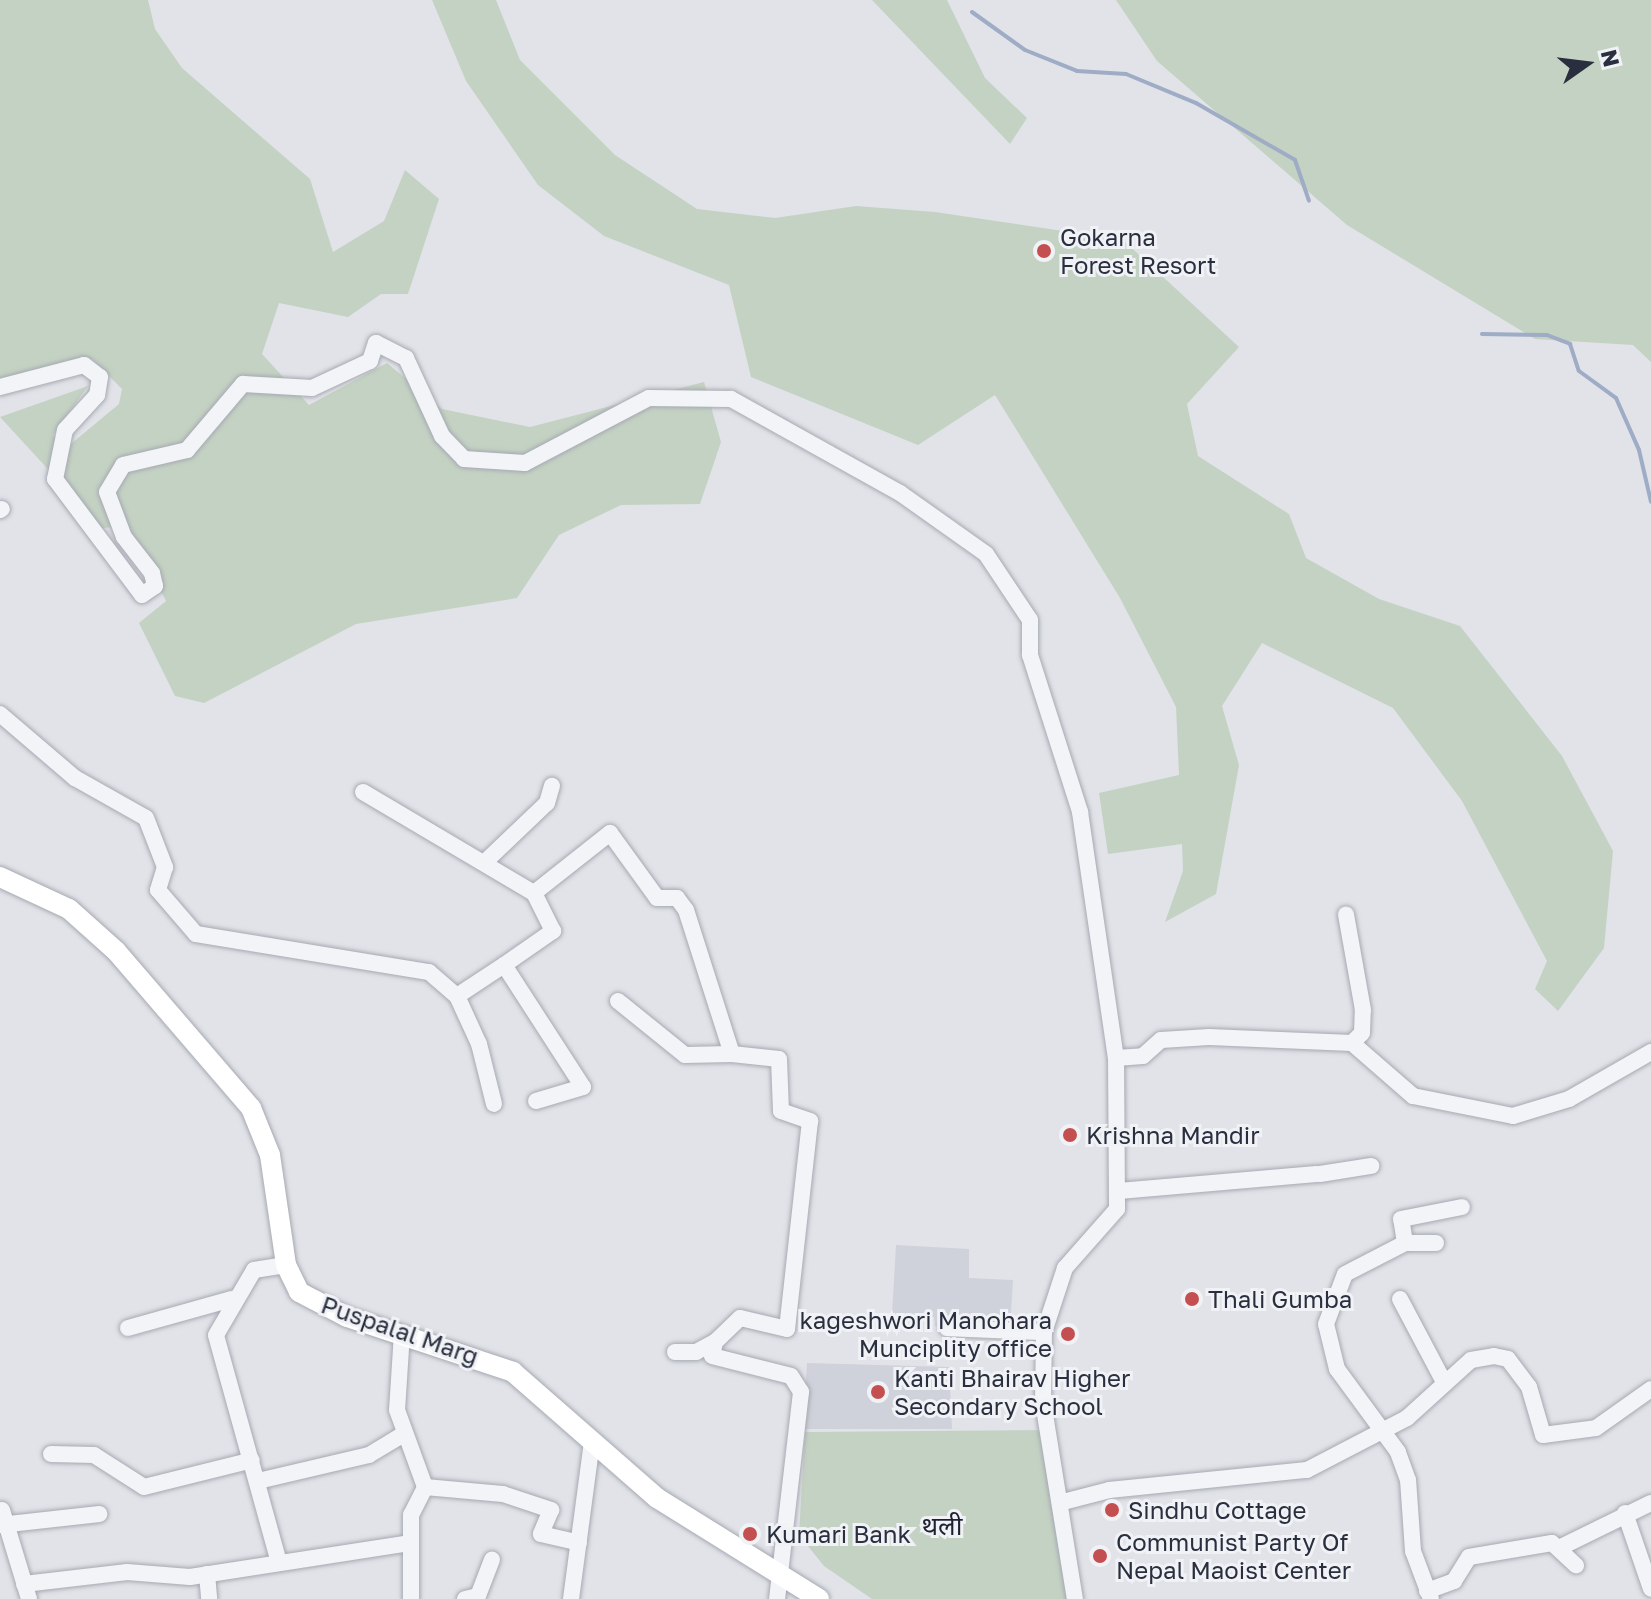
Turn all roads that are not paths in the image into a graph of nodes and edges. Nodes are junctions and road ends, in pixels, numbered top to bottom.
1 (0, 387) edge
2 (0, 714) edge
3 (552, 786) dead end
4 (363, 792) dead end
5 (486, 861) junction
6 (0, 877) edge
7 (534, 893) junction
8 (1346, 915) dead end
9 (504, 965) junction
10 (457, 996) junction
11 (618, 1001) dead end
12 (1352, 1043) junction
13 (1651, 1052) edge
14 (732, 1054) junction
15 (1116, 1058) junction
16 (536, 1101) dead end
17 (494, 1104) dead end
18 (1371, 1166) dead end
19 (1119, 1191) junction
20 (1462, 1207) dead end
21 (1405, 1243) junction
22 (1436, 1243) dead end
23 (286, 1265) junction
24 (232, 1299) junction
25 (1400, 1299) dead end
26 (128, 1328) dead end
27 (947, 1328) dead end
28 (1044, 1332) junction
29 (402, 1333) junction
30 (715, 1342) junction
31 (675, 1352) dead end
32 (1444, 1382) junction
33 (1651, 1389) edge
34 (1383, 1429) junction
35 (401, 1436) dead end
36 (592, 1442) junction
37 (51, 1454) dead end
38 (252, 1460) junction
39 (258, 1481) junction
40 (425, 1487) junction
41 (1063, 1502) junction
42 (1651, 1503) edge
43 (1625, 1513) junction
44 (99, 1514) dead end
45 (2, 1519) edge
46 (409, 1543) junction
47 (579, 1543) junction
48 (1561, 1547) junction
49 (278, 1559) junction
50 (492, 1560) dead end
51 (1576, 1565) dead end
52 (207, 1574) junction
53 (781, 1574) junction
54 (1651, 1589) edge
55 (26, 1591) edge
56 (1429, 1595) edge
57 (209, 1599) edge
58 (411, 1599) edge
59 (465, 1599) edge
60 (571, 1599) edge
61 (777, 1599) edge
62 (819, 1599) edge
63 (1075, 1599) edge

1 - 15 street
2 - 10 street
3 - 5 street
4 - 5 street
5 - 7 street
6 - 23 main road, Puspalal Marg
7 - 9 street
7 - 14 street
8 - 12 street
9 - 10 street
9 - 16 street
10 - 17 street
11 - 14 street
12 - 13 street
12 - 15 street
14 - 30 street
15 - 19 street
18 - 19 street
19 - 28 street
20 - 21 street
21 - 22 street
21 - 34 street
23 - 24 street
23 - 29 main road, Puspalal Marg
24 - 26 street
24 - 38 street
25 - 32 street
27 - 28 street
28 - 41 street
29 - 36 main road, Puspalal Marg
29 - 40 street
30 - 31 street
30 - 53 street
32 - 33 street
32 - 34 street
34 - 41 street
34 - 56 street
35 - 39 street
36 - 47 street
36 - 53 main road, Puspalal Marg
37 - 38 street
38 - 39 street
39 - 49 street
40 - 46 street
40 - 47 street
41 - 63 street
42 - 43 street
43 - 48 street
43 - 54 street
44 - 45 street
45 - 55 street
46 - 49 street
46 - 58 street
47 - 60 street
48 - 51 street
48 - 56 street
49 - 52 street
50 - 59 street
52 - 55 street
52 - 57 street
53 - 61 street
53 - 62 main road, Puspalal Marg

